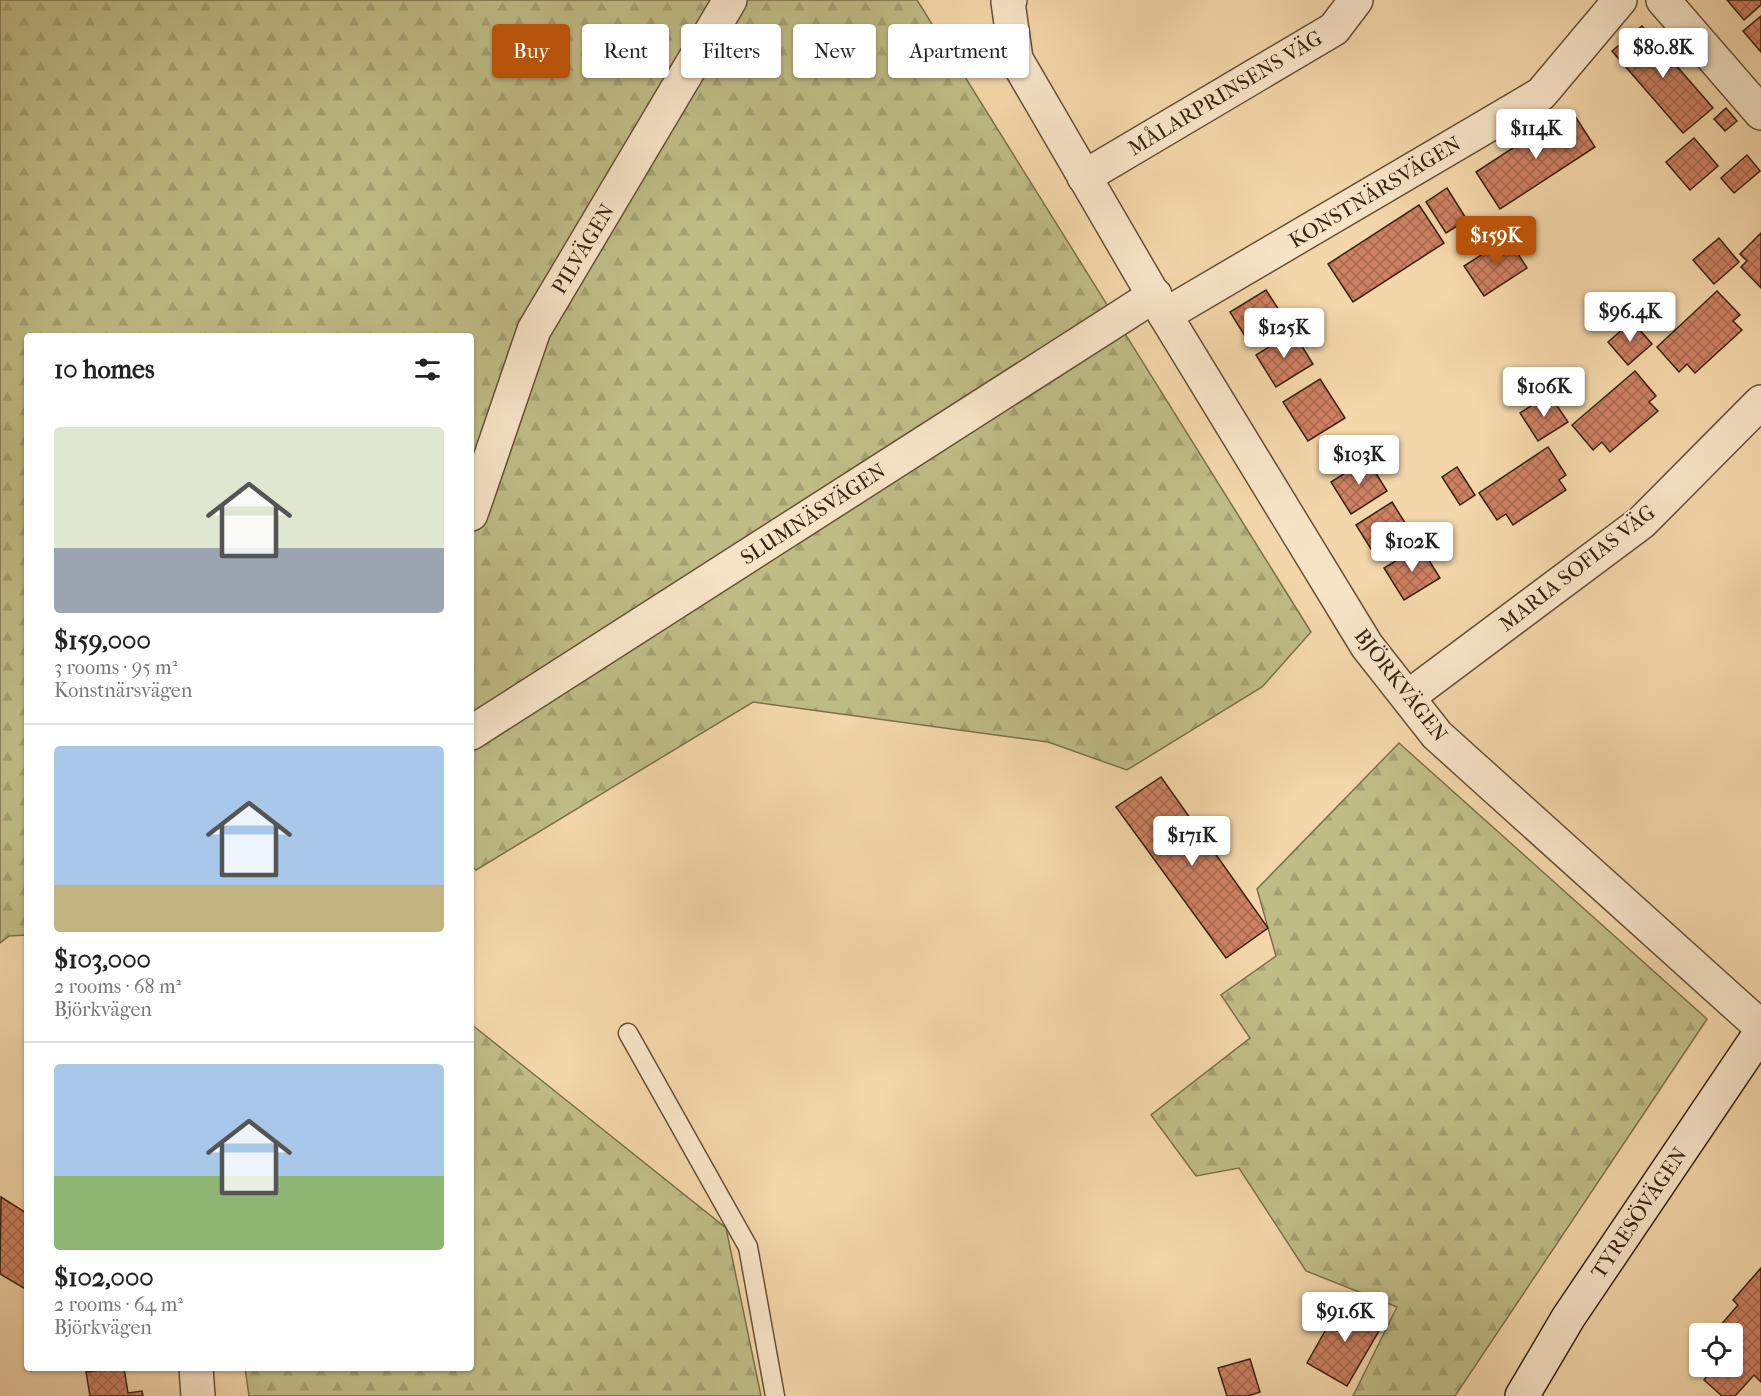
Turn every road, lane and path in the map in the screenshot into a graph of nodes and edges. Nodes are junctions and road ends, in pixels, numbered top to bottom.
1 (730, 0) edge
2 (1010, 0) edge
3 (1356, 0) edge
4 (1620, 0) edge
5 (1663, 0) edge
6 (1761, 113) edge
7 (1084, 177) junction
8 (1160, 305) junction
9 (1761, 402) edge
10 (474, 505) edge
11 (1408, 697) junction
12 (474, 731) edge
13 (1761, 1027) edge
14 (1761, 1032) edge
15 (628, 1033) dead end
16 (196, 1371) edge
17 (198, 1396) edge
18 (775, 1396) edge
19 (1522, 1396) edge

1 - 10 street, PILVÄGEN
2 - 7 street
3 - 7 street, MÅLARPRINSENS VÄG
4 - 8 street, KONSTNÄRSVÄGEN
5 - 6 street
7 - 8 street
8 - 11 street, BJÖRKVÄGEN
8 - 12 street, SLUMNÄSVÄGEN
9 - 11 street, MARIA SOFIAS VÄG
11 - 13 street, BJÖRKVÄGEN
14 - 19 street, TYRESÖVÄGEN
15 - 18 lane
16 - 17 street

